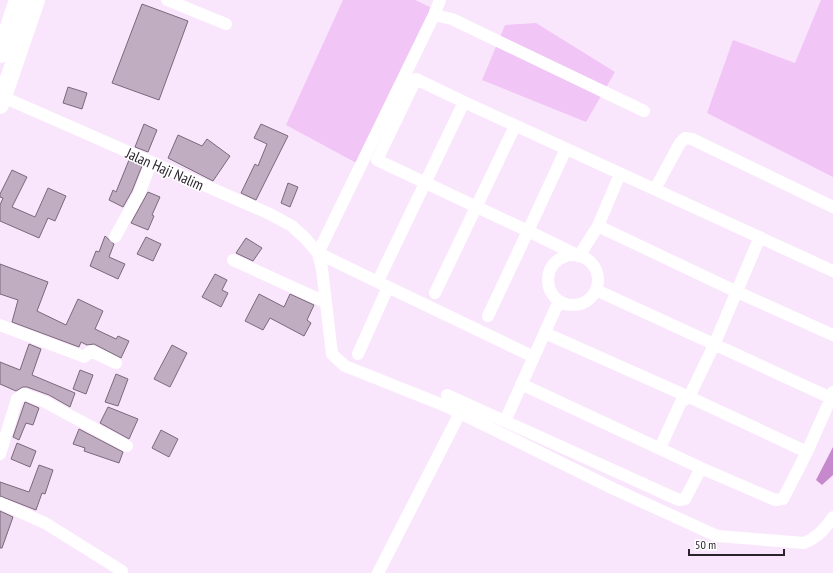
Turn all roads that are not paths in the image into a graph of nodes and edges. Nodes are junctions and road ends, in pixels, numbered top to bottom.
1 (18, 0) edge
2 (36, 0) edge
3 (167, 0) edge
4 (440, 0) edge
5 (434, 14) junction
6 (226, 24) dead end
7 (0, 54) edge
8 (1, 101) edge
9 (464, 102) junction
10 (644, 111) dead end
11 (515, 126) junction
12 (566, 149) junction
13 (151, 163) junction
14 (620, 174) junction
15 (426, 184) junction
16 (655, 189) junction
17 (476, 207) junction
18 (833, 207) edge
19 (598, 226) junction
20 (528, 231) junction
21 (115, 237) dead end
22 (760, 237) junction
23 (318, 253) junction
24 (578, 256) junction
25 (233, 260) dead end
26 (833, 271) edge
27 (383, 284) junction
28 (596, 290) junction
29 (736, 291) junction
30 (435, 293) dead end
31 (559, 301) junction
32 (325, 302) junction
33 (488, 316) dead end
34 (0, 325) edge
35 (545, 333) junction
36 (833, 335) edge
37 (714, 345) junction
38 (358, 354) dead end
39 (534, 357) junction
40 (116, 363) dead end
41 (521, 384) junction
42 (447, 395) dead end
43 (832, 395) edge
44 (689, 397) junction
45 (460, 413) junction
46 (505, 421) junction
47 (127, 446) dead end
48 (660, 448) junction
49 (807, 452) junction
50 (0, 454) edge
51 (701, 468) junction
52 (0, 503) edge
53 (833, 517) edge
54 (122, 571) dead end
55 (378, 573) edge

1 - 7 highway
2 - 8 highway
3 - 6 street
4 - 5 street
5 - 10 street
5 - 23 street
8 - 13 street, Jalan Haji Nalim
9 - 11 street
9 - 15 street
9 - 15 street
11 - 12 street
11 - 17 street
12 - 14 street
12 - 20 street
13 - 21 street
13 - 23 street, Jalan Haji Nalim
14 - 16 street
14 - 19 street
15 - 17 street
15 - 27 street
16 - 18 street
16 - 22 street
17 - 20 street
17 - 30 street
19 - 24 street
19 - 29 street
20 - 24 street
20 - 33 street
22 - 26 street
22 - 29 street
23 - 27 street
23 - 32 street
24 - 28 street
24 - 31 street
25 - 32 street
27 - 38 street
27 - 39 street
28 - 31 street
28 - 37 street
29 - 36 street
29 - 37 street
31 - 35 street
32 - 45 street
34 - 40 street
35 - 39 street
35 - 44 street
37 - 43 street
37 - 44 street
39 - 41 street
41 - 46 street
41 - 48 street
42 - 46 street
43 - 49 street
44 - 48 street
44 - 49 street
45 - 53 street
45 - 55 street
46 - 51 street
47 - 50 street
48 - 51 street
49 - 51 street
52 - 54 street

